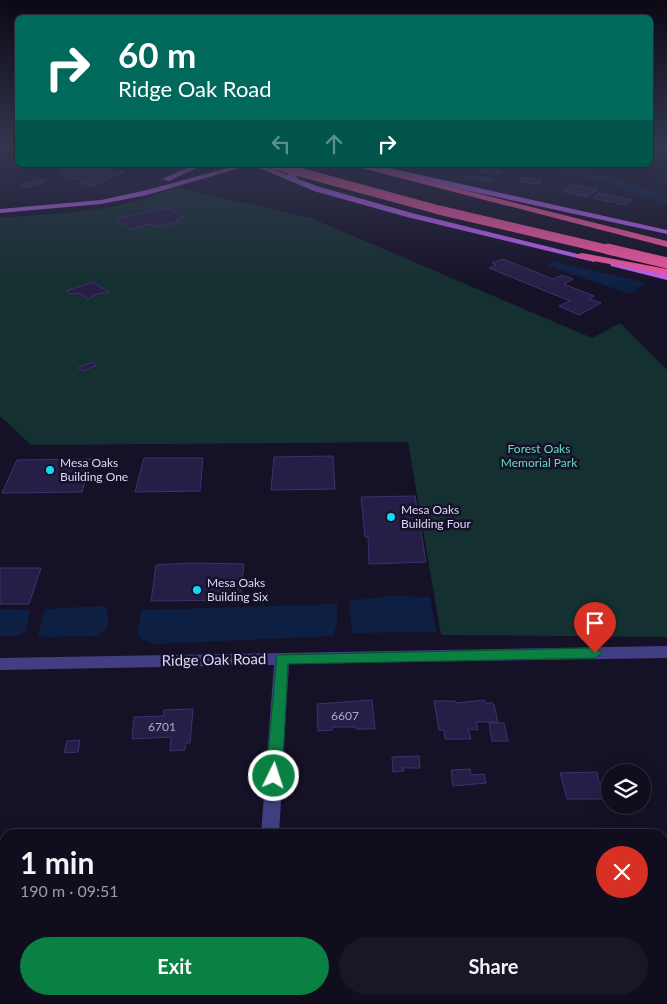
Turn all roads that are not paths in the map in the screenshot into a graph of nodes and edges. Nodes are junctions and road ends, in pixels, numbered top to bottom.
1 (93, 195) edge
2 (135, 195) edge
3 (342, 195) edge
4 (384, 195) edge
5 (472, 195) edge
6 (498, 195) edge
7 (0, 203) edge
8 (0, 211) edge
9 (667, 232) edge
10 (667, 244) edge
11 (582, 256) junction
12 (667, 262) edge
13 (667, 272) edge
14 (667, 277) edge
15 (667, 652) edge
16 (282, 659) junction
17 (0, 664) edge
18 (270, 829) edge

1 - 7 main road
2 - 8 main road
3 - 11 main road
4 - 12 highway, bridge
5 - 10 highway
6 - 9 main road
11 - 13 highway
11 - 14 main road
15 - 16 street, Ridge Oak Road
16 - 17 street, Ridge Oak Road
16 - 18 street

